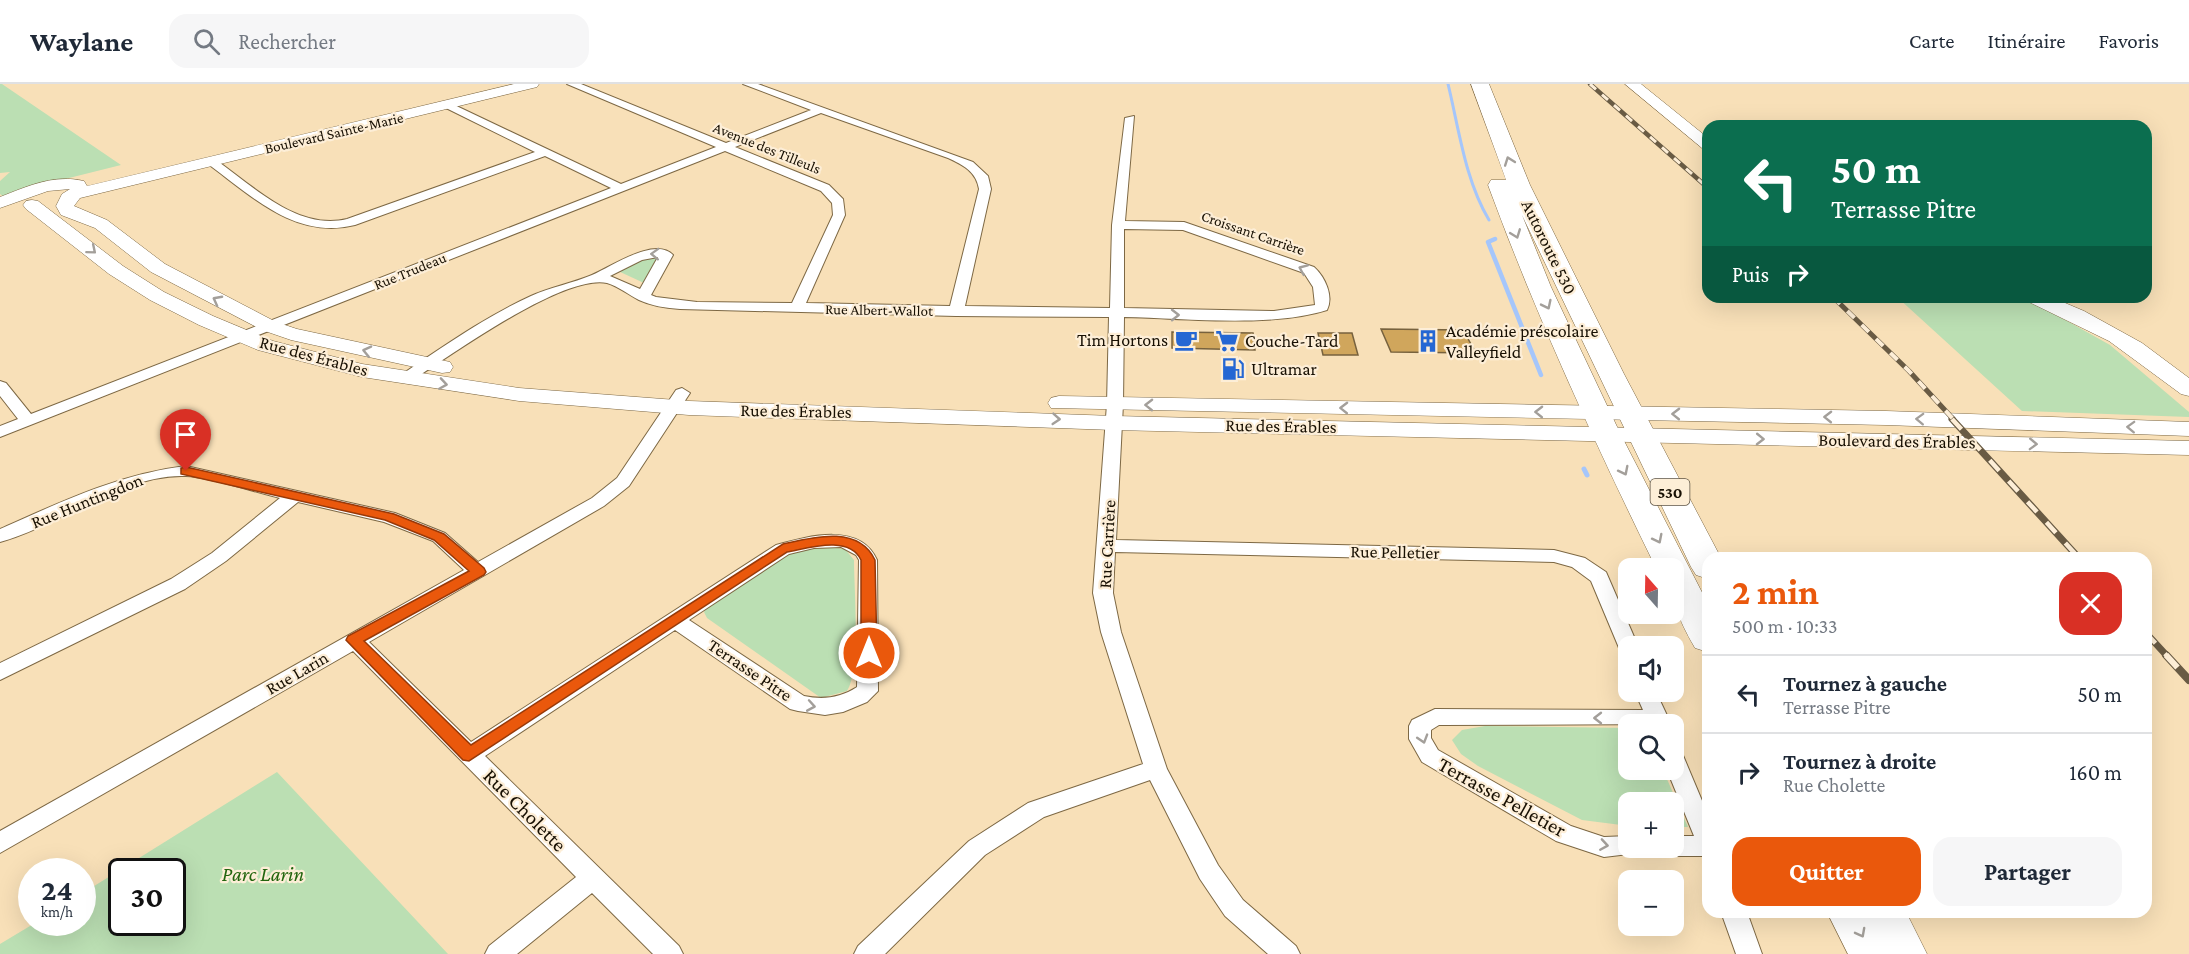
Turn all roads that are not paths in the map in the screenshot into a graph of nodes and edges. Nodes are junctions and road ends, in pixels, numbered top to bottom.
1 (532, 84) edge
2 (572, 84) edge
3 (748, 84) edge
4 (1475, 84) edge
5 (1480, 84) edge
6 (1632, 84) edge
7 (448, 105) junction
8 (820, 110) junction
9 (1130, 118) dead end
10 (1702, 140) edge
11 (725, 147) junction
12 (545, 152) junction
13 (212, 162) junction
14 (620, 188) junction
15 (74, 192) junction
16 (27, 201) junction
17 (0, 203) edge
18 (0, 211) edge
19 (1118, 225) junction
20 (594, 279) junction
21 (643, 297) junction
22 (2048, 303) edge
23 (796, 309) junction
24 (956, 312) junction
25 (1116, 315) junction
26 (269, 326) junction
27 (243, 337) junction
28 (427, 364) junction
29 (406, 378) junction
30 (0, 386) edge
31 (2189, 389) edge
32 (678, 401) junction
33 (1115, 414) junction
34 (28, 421) junction
35 (1602, 423) junction
36 (1635, 423) junction
37 (2189, 429) edge
38 (0, 432) edge
39 (2189, 448) edge
40 (295, 495) junction
41 (0, 536) edge
42 (1106, 546) junction
43 (1702, 555) edge
44 (1669, 558) edge
45 (478, 572) junction
46 (1684, 590) edge
47 (673, 619) junction
48 (1702, 627) edge
49 (1623, 636) edge
50 (354, 640) junction
51 (0, 672) edge
52 (1618, 720) edge
53 (469, 755) junction
54 (1155, 769) junction
55 (1682, 780) edge
56 (1702, 829) edge
57 (0, 843) edge
58 (1702, 844) edge
59 (1684, 845) edge
60 (1618, 846) edge
61 (593, 878) junction
62 (1736, 918) edge
63 (1853, 918) edge
64 (1885, 918) edge
65 (498, 954) edge
66 (670, 954) edge
67 (867, 954) edge
68 (1287, 954) edge
69 (1749, 954) edge
70 (1872, 954) edge
71 (1903, 954) edge

1 - 7 street, Boulevard Sainte-Marie
2 - 11 street, Avenue des Tilleuls
3 - 8 street
4 -> 35 highway, Autoroute 530 / 530
36 -> 5 highway, Autoroute 530 / 530
6 - 10 street
7 - 12 street
7 - 13 street, Boulevard Sainte-Marie
8 - 11 street, Rue Trudeau
8 - 24 street
9 - 19 street, Rue Carrière
11 - 14 street, Rue Trudeau
11 - 23 street, Avenue des Tilleuls
12 - 13 street
12 - 14 street
13 - 15 street, Boulevard Sainte-Marie
14 - 26 street, Rue Trudeau
15 - 16 street, Boulevard Sainte-Marie
26 -> 15 street, Rue des Érables
16 - 17 street, Boulevard Sainte-Marie
16 - 18 street, Boulevard Sainte-Marie
16 -> 27 street, Rue des Érables
19 - 25 street, Rue Carrière
25 -> 19 street, Croissant Carrière
20 - 21 street, Rue Albert-Wallot
21 -> 20 street
20 - 28 street
21 - 23 street, Rue Albert-Wallot
22 - 31 street
23 - 24 street, Rue Albert-Wallot
24 - 25 street, Rue Albert-Wallot
25 - 33 street, Rue Carrière
26 - 27 street, Rue Trudeau
28 -> 26 street, Rue des Érables
27 - 29 street, Rue des Érables
27 - 34 street, Rue Trudeau
28 - 29 street
28 - 32 street, Rue des Érables
29 -> 32 street, Rue des Érables
30 - 34 street
32 - 33 street, Rue des Érables
32 - 45 street, Rue Larin
33 - 35 street, Rue des Érables
33 - 42 street, Rue Carrière
34 - 38 street, Rue Trudeau
35 - 36 street, Boulevard des Érables
35 -> 44 highway, Autoroute 530 / 530
37 -> 36 street, Boulevard des Érables
36 -> 39 street, Boulevard des Érables
36 - 43 highway, Autoroute 530 / 530
40 - 41 street, Rue Huntingdon
40 - 45 street, Rue Huntingdon
40 - 51 street
42 - 49 street, Rue Pelletier
42 - 54 street, Rue Carrière
45 - 50 street, Rue Larin
46 - 48 highway, Autoroute 530 / 530
47 -> 47 street, Terrasse Pitre
47 - 53 street, Terrasse Pitre
50 - 53 street, Rue Cholette
50 - 57 street, Rue Larin
52 -> 60 street, Terrasse Pelletier
53 - 61 street, Rue Cholette
54 - 67 street
54 - 68 street, Rue Carrière
55 - 56 street
58 - 59 street
61 - 65 street
61 - 66 street, Rue Cholette
62 - 69 street
63 -> 70 highway
64 - 71 highway

